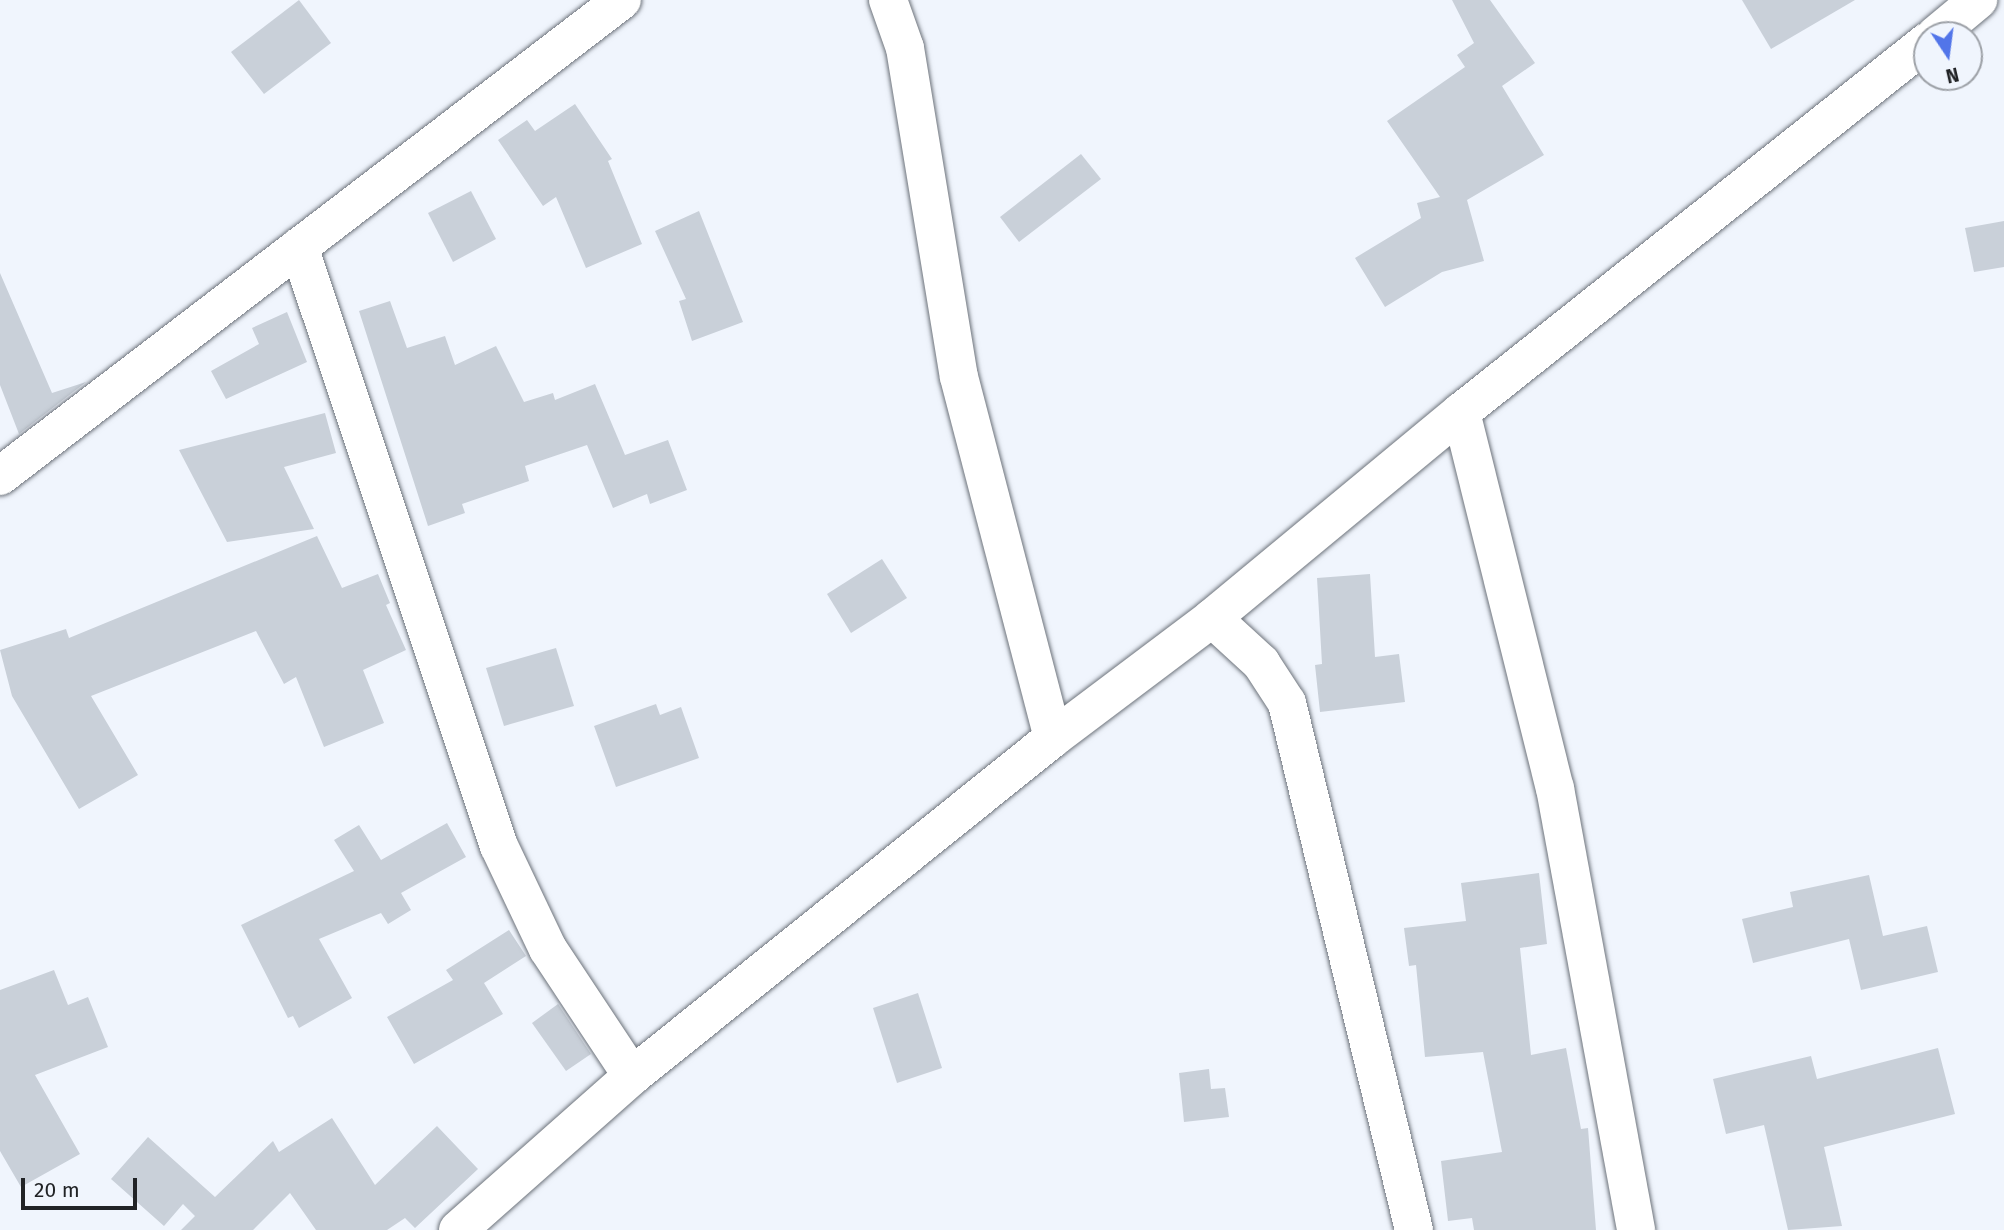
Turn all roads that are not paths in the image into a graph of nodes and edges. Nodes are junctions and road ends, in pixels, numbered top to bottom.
1 (622, 0) edge
2 (888, 0) edge
3 (1978, 0) edge
4 (1953, 21) edge
5 (1913, 53) edge
6 (299, 247) junction
7 (1461, 412) junction
8 (0, 476) edge
9 (1212, 618) junction
10 (1053, 738) junction
11 (632, 1076) junction
12 (458, 1230) edge
13 (1414, 1230) edge
14 (1636, 1230) edge

1 - 6 street
2 - 10 street
3 - 4 street
5 - 7 street
6 - 8 street
6 - 11 street
7 - 9 street
7 - 14 street
9 - 10 street
9 - 13 street
10 - 11 street
11 - 12 street

